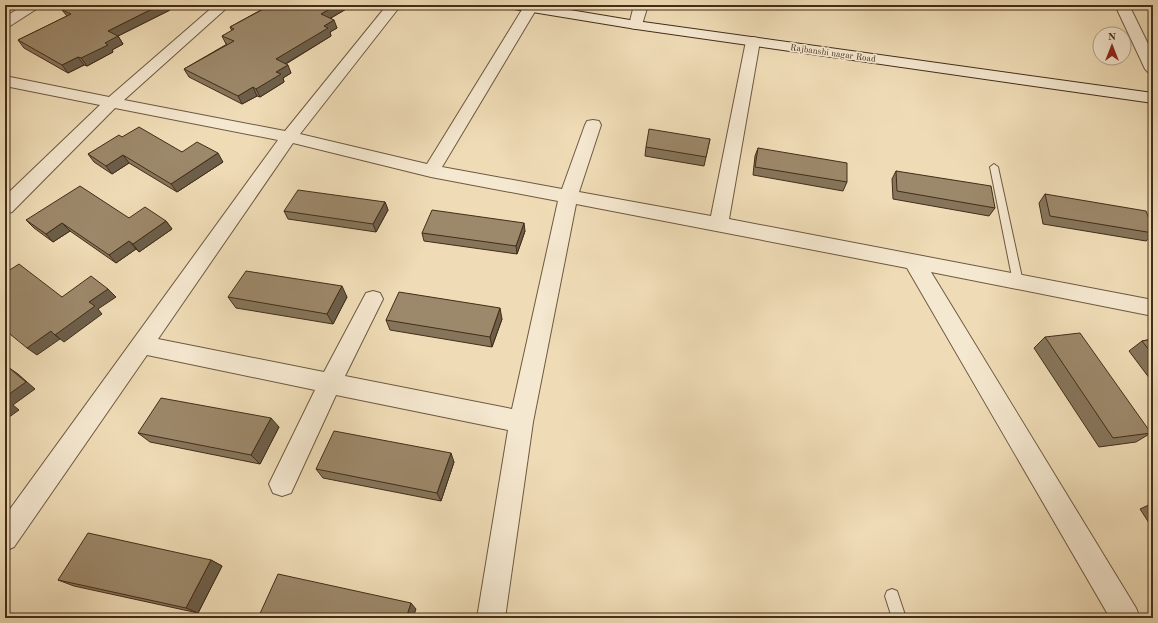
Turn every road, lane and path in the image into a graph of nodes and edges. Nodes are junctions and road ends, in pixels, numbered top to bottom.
1 (33, 5) edge
2 (223, 5) edge
3 (394, 5) edge
4 (514, 5) edge
5 (641, 5) edge
6 (1122, 5) edge
7 (530, 8) junction
8 (5, 23) edge
9 (636, 25) junction
10 (753, 41) junction
11 (1152, 64) edge
12 (5, 81) edge
13 (1153, 98) edge
14 (112, 102) junction
15 (593, 125) dead end
16 (288, 137) junction
17 (994, 167) dead end
18 (431, 171) junction
19 (568, 197) junction
20 (5, 207) edge
21 (719, 224) junction
22 (914, 262) junction
23 (1018, 282) junction
24 (373, 299) dead end
25 (1153, 308) edge
26 (142, 345) junction
27 (330, 383) junction
28 (520, 422) junction
29 (282, 484) dead end
30 (5, 538) edge
31 (892, 596) dead end
32 (491, 618) edge
33 (899, 618) edge
34 (1126, 618) edge

1 - 8 street
2 - 14 street
3 - 16 street
4 - 7 street, Rajbanshi nagar Road
5 - 9 street
6 - 11 street
7 - 9 street, Rajbanshi nagar Road
7 - 18 street
9 - 10 street, Rajbanshi nagar Road
10 - 13 street, Rajbanshi nagar Road
10 - 21 street
12 - 14 street
14 - 16 street
14 - 20 street
15 - 19 street
16 - 18 street
16 - 26 street
17 - 23 lane
18 - 19 street
19 - 21 street
19 - 28 street
21 - 22 street
22 - 23 street
22 - 34 street
23 - 25 street
24 - 27 street
26 - 27 street
26 - 30 street
27 - 28 street
27 - 29 street
28 - 32 street
31 - 33 lane

